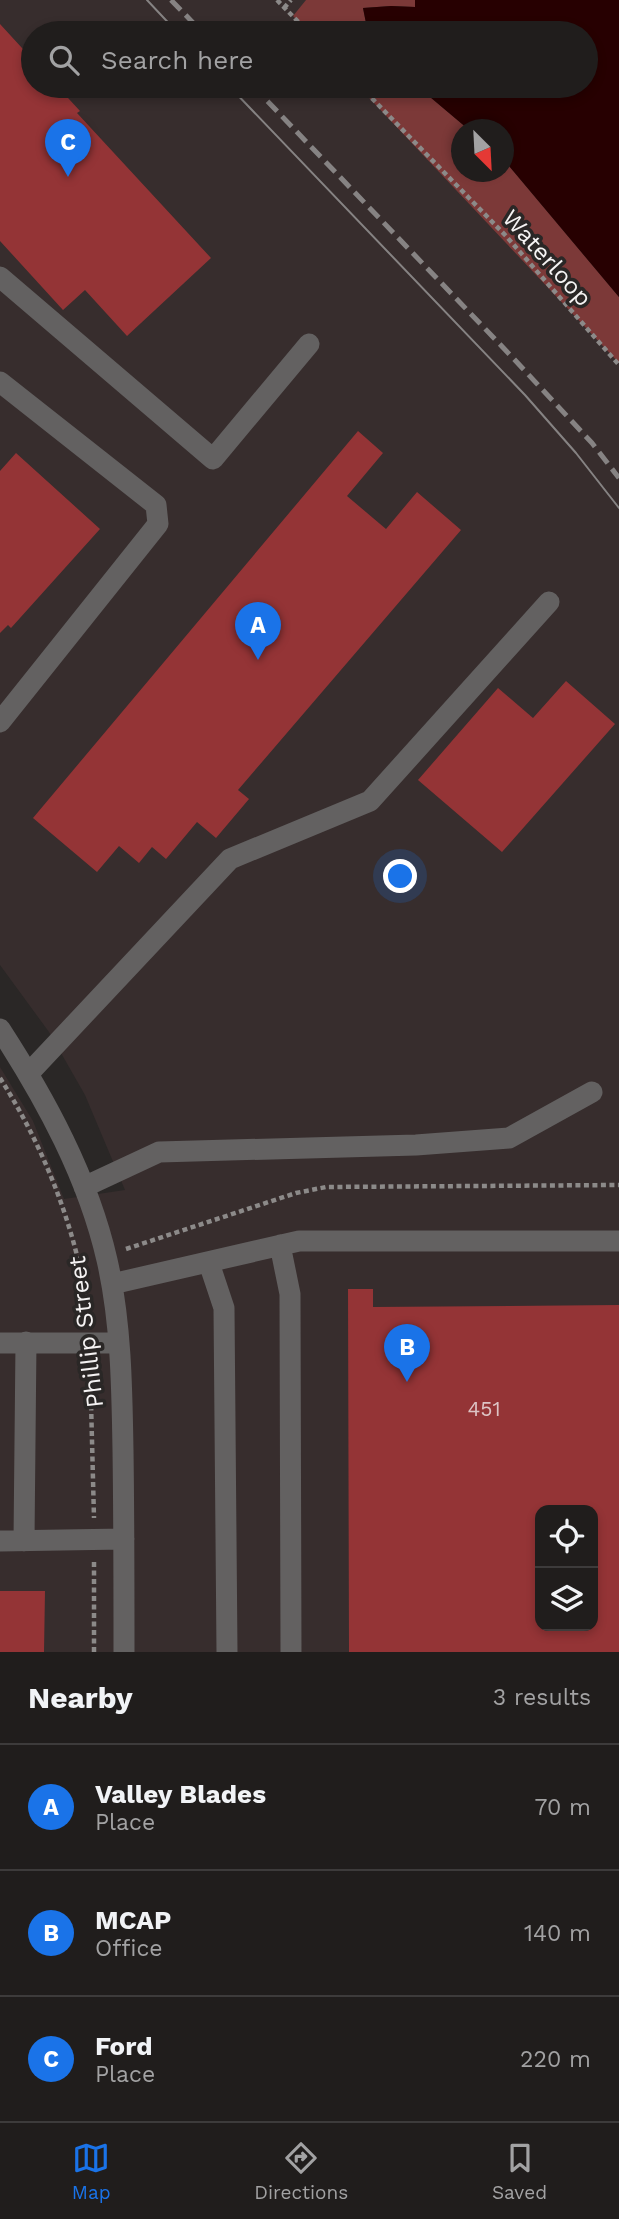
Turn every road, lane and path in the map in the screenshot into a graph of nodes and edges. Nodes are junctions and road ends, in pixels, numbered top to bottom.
1 (277, 0) edge
2 (290, 0) edge
3 (284, 8) junction
4 (297, 21) edge
5 (372, 98) edge
6 (0, 277) edge
7 (309, 344) dead end
8 (619, 365) edge
9 (0, 382) edge
10 (549, 602) dead end
11 (0, 722) edge
12 (0, 1030) edge
13 (29, 1073) junction
14 (592, 1092) dead end
15 (619, 1185) edge
16 (84, 1187) junction
17 (619, 1241) edge
18 (280, 1245) junction
19 (124, 1250) dead end
20 (209, 1264) junction
21 (112, 1284) junction
22 (26, 1342) junction
23 (0, 1343) edge
24 (119, 1343) junction
25 (124, 1539) junction
26 (0, 1541) edge
27 (24, 1541) junction
28 (124, 1652) edge
29 (227, 1652) edge
30 (291, 1652) edge

1 - 3 path
2 - 3 path
3 - 4 path
5 - 8 path, Waterloop
6 - 7 street
9 - 11 street
10 - 13 street
12 - 13 street, Phillip Street
13 - 16 street, Phillip Street
14 - 16 street
15 - 19 path
16 - 21 street, Phillip Street
17 - 18 street
18 - 20 street
18 - 30 street
20 - 21 street
20 - 29 street
21 - 24 street, Phillip Street
22 - 23 street
22 - 24 street
22 - 27 street
24 - 25 street, Phillip Street
25 - 27 street
25 - 28 street, Phillip Street
26 - 27 street

